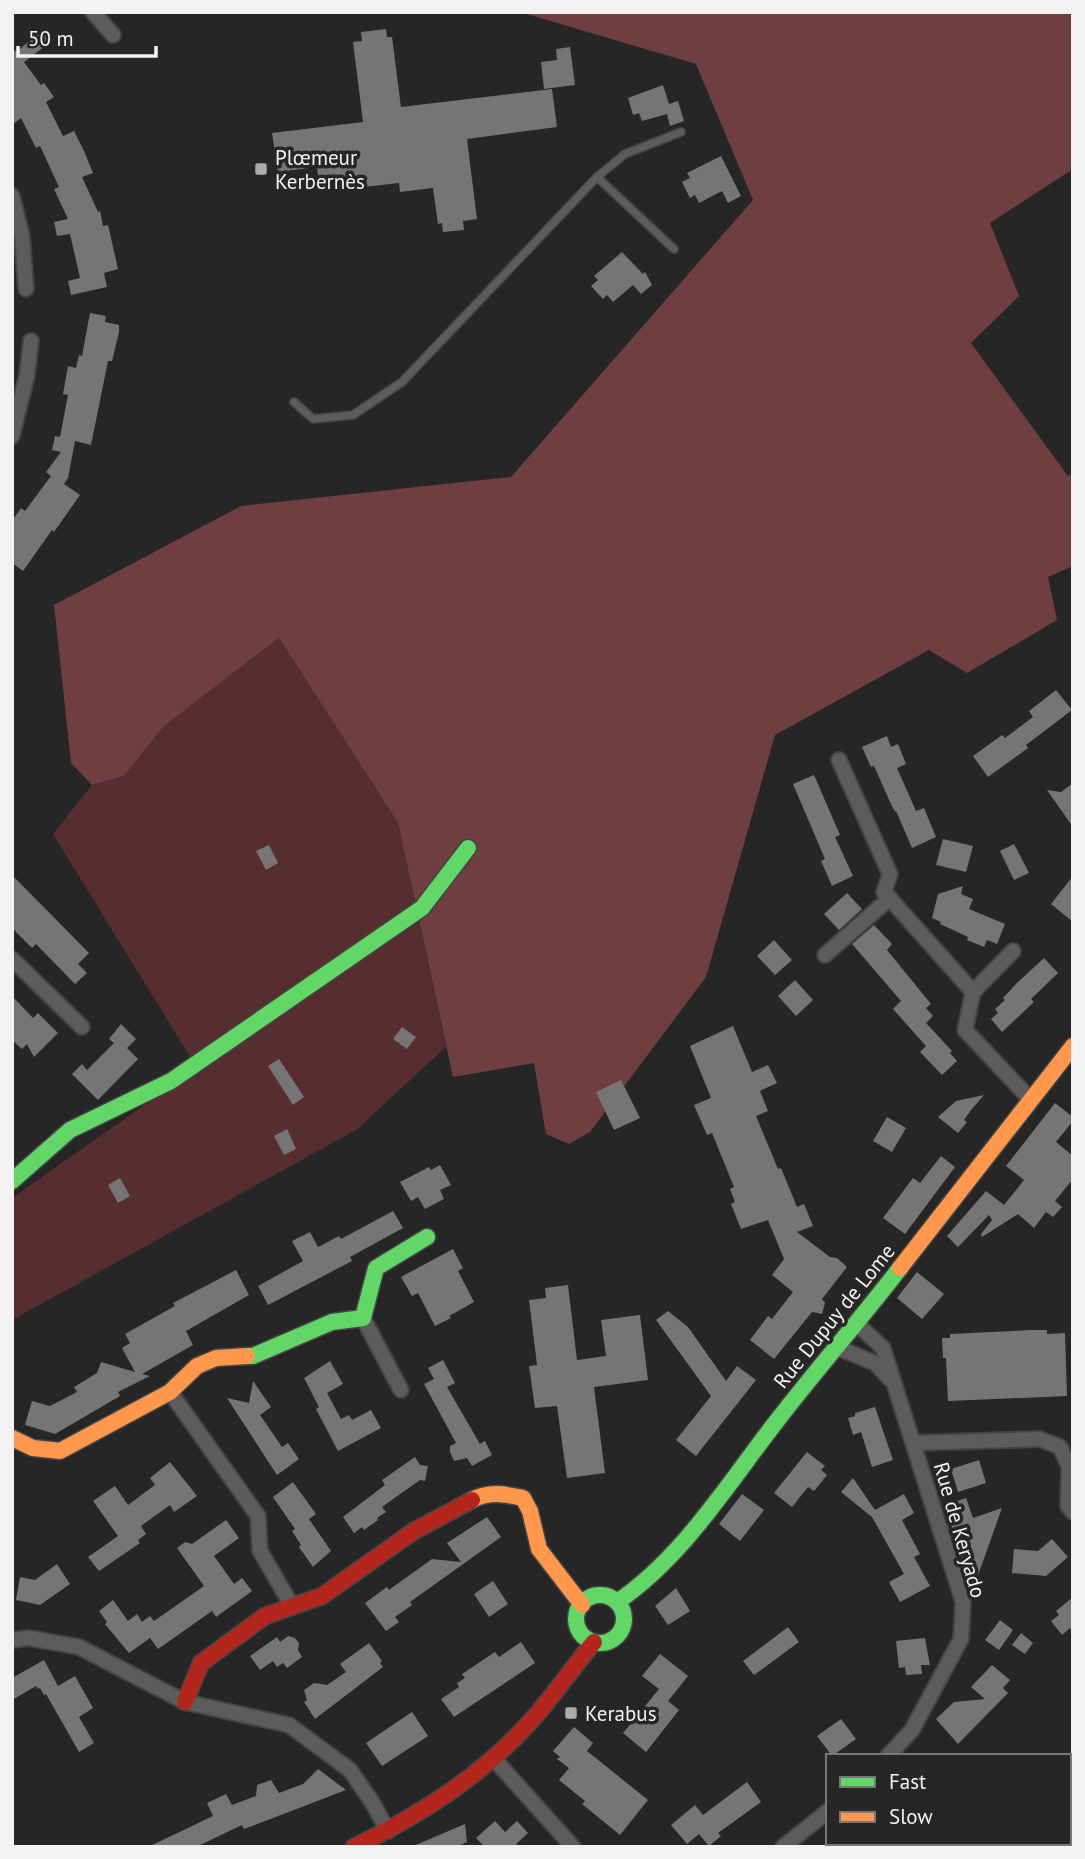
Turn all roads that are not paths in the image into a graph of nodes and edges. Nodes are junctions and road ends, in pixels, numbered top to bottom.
1 (93, 12) edge
2 (113, 35) dead end
3 (681, 132) dead end
4 (597, 177) junction
5 (12, 196) edge
6 (17, 237) edge
7 (674, 249) dead end
8 (26, 289) dead end
9 (31, 341) dead end
10 (294, 402) dead end
11 (12, 436) edge
12 (839, 760) dead end
13 (468, 848) dead end
14 (890, 898) junction
15 (1013, 951) dead end
16 (825, 956) dead end
17 (12, 959) edge
18 (972, 992) junction
19 (82, 1027) dead end
20 (1073, 1046) edge
21 (1031, 1100) junction
22 (12, 1181) edge
23 (427, 1237) dead end
24 (363, 1318) junction
25 (857, 1324) junction
26 (838, 1348) junction
27 (892, 1382) junction
28 (401, 1390) dead end
29 (170, 1392) junction
30 (12, 1438) edge
31 (913, 1443) junction
32 (1073, 1512) edge
33 (617, 1602) junction
34 (582, 1605) junction
35 (292, 1606) junction
36 (12, 1640) edge
37 (594, 1642) junction
38 (186, 1702) junction
39 (890, 1754) edge
40 (494, 1759) junction
41 (826, 1813) edge
42 (387, 1831) junction
43 (574, 1846) edge
44 (354, 1847) edge
45 (783, 1847) edge

1 - 2 street
3 - 4 lane
4 - 7 lane
4 - 10 lane
5 - 6 street
6 - 8 street
9 - 11 street
12 - 14 street
13 - 22 street
14 - 16 street
14 - 18 street
15 - 18 street
17 - 19 street
18 - 21 street
20 - 21 street, Rue Dupuy de Lome
21 - 25 street, Rue Dupuy de Lome
23 - 24 street
24 - 28 street
24 - 29 street
25 - 26 street, Rue Dupuy de Lome
25 - 27 street, Rue de Keryado
26 - 27 street
26 - 33 street, Rue Dupuy de Lome
27 - 31 street, Rue de Keryado
29 - 30 street
29 - 35 street
31 - 32 street
31 - 39 street, Rue de Keryado
33 - 34 street
33 - 37 street
34 - 35 street
34 - 37 street
35 - 38 street
36 - 38 street
37 - 40 street
38 - 42 street
40 - 42 street
40 - 43 street
41 - 45 street
42 - 44 street

